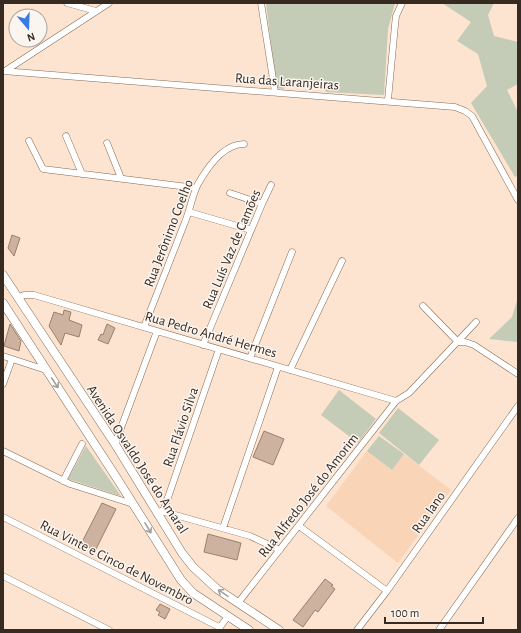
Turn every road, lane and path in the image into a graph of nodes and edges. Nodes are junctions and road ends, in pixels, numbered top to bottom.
1 (67, 3) edge
2 (109, 3) edge
3 (261, 3) edge
4 (402, 3) edge
5 (96, 11) junction
6 (4, 71) edge
7 (275, 92) junction
8 (388, 100) junction
9 (66, 136) dead end
10 (29, 141) dead end
11 (107, 143) dead end
12 (244, 144) dead end
13 (82, 174) junction
14 (121, 178) junction
15 (271, 185) dead end
16 (196, 188) junction
17 (230, 193) dead end
18 (518, 200) edge
19 (262, 204) junction
20 (189, 212) junction
21 (251, 230) junction
22 (292, 252) dead end
23 (342, 261) dead end
24 (3, 275) edge
25 (18, 298) junction
26 (3, 302) edge
27 (423, 306) dead end
28 (476, 322) dead end
29 (144, 327) junction
30 (157, 331) junction
31 (46, 342) junction
32 (458, 342) junction
33 (204, 345) junction
34 (218, 349) junction
35 (32, 350) junction
36 (3, 356) edge
37 (250, 358) junction
38 (12, 359) junction
39 (278, 367) junction
40 (46, 370) junction
41 (290, 370) junction
42 (518, 374) edge
43 (3, 384) edge
44 (396, 401) junction
45 (518, 406) edge
46 (82, 444) dead end
47 (114, 444) junction
48 (3, 451) edge
49 (63, 481) junction
50 (133, 504) junction
51 (159, 511) junction
52 (3, 517) edge
53 (518, 518) edge
54 (299, 526) junction
55 (223, 528) junction
56 (280, 550) junction
57 (3, 576) edge
58 (387, 591) junction
59 (238, 603) junction
60 (228, 616) junction
61 (219, 629) edge
62 (109, 630) edge
63 (249, 630) edge
64 (279, 630) edge
65 (357, 630) edge
66 (439, 630) edge

1 - 5 street
2 - 5 street
3 - 7 street
4 - 8 street
5 - 6 street
6 - 7 street, Rua das Laranjeiras
7 - 8 street, Rua das Laranjeiras
8 - 18 street, Rua das Laranjeiras
9 - 13 street
10 - 13 street
11 - 14 street
12 - 16 street, Rua Jerônimo Coelho
13 - 14 street
14 - 16 street
15 - 19 street, Rua Luís Vaz de Camões
16 - 20 street, Rua Jerônimo Coelho
17 - 19 street
19 - 21 street, Rua Luís Vaz de Camões
20 - 21 street
20 - 29 street, Rua Jerônimo Coelho
21 - 33 street, Rua Luís Vaz de Camões
22 - 37 street
23 - 41 street
24 - 25 main road, Avenida Osvaldo José do Amaral
25 - 26 main road
25 - 29 street, Rua Pedro André Hermes
25 - 31 main road, Avenida Osvaldo José do Amaral
26 - 35 main road, Avenida Osvaldo José do Amaral
27 - 32 street
28 - 32 street, Rua Alfredo José do Amorim
29 - 30 street, Rua Pedro André Hermes
30 - 33 street, Rua Pedro André Hermes
30 - 47 street
31 - 35 main road
31 - 47 main road, Avenida Osvaldo José do Amaral
32 - 42 street
32 - 44 street, Rua Alfredo José do Amorim
33 - 34 street, Rua Pedro André Hermes
34 - 37 street, Rua Pedro André Hermes
34 - 51 street, Rua Flávio Silva
35 - 40 main road, Avenida Osvaldo José do Amaral
36 - 38 street
37 - 39 street, Rua Pedro André Hermes
38 - 40 street
38 - 43 street
39 - 41 street, Rua Pedro André Hermes
39 - 55 street
40 -> 50 main road, Avenida Osvaldo José do Amaral
41 - 44 street, Rua Pedro André Hermes
44 - 54 street, Rua Alfredo José do Amorim
45 - 58 street, Rua Iano
46 - 49 street
47 - 51 main road, Avenida Osvaldo José do Amaral
48 - 49 street
49 - 50 street
50 -> 60 main road, Avenida Osvaldo José do Amaral
51 - 55 street
59 -> 51 main road, Avenida Osvaldo José do Amaral
52 - 61 street, Rua Vinte e Cinco de Novembro
53 - 66 street
54 - 56 street, Rua Alfredo José do Amorim
54 - 58 street
55 - 56 street
56 - 59 street, Rua Alfredo José do Amorim
57 - 62 street
58 - 65 street, Rua Iano
59 - 64 main road, Avenida Osvaldo José do Amaral
60 - 61 street
60 - 63 main road, Avenida Osvaldo José do Amaral

